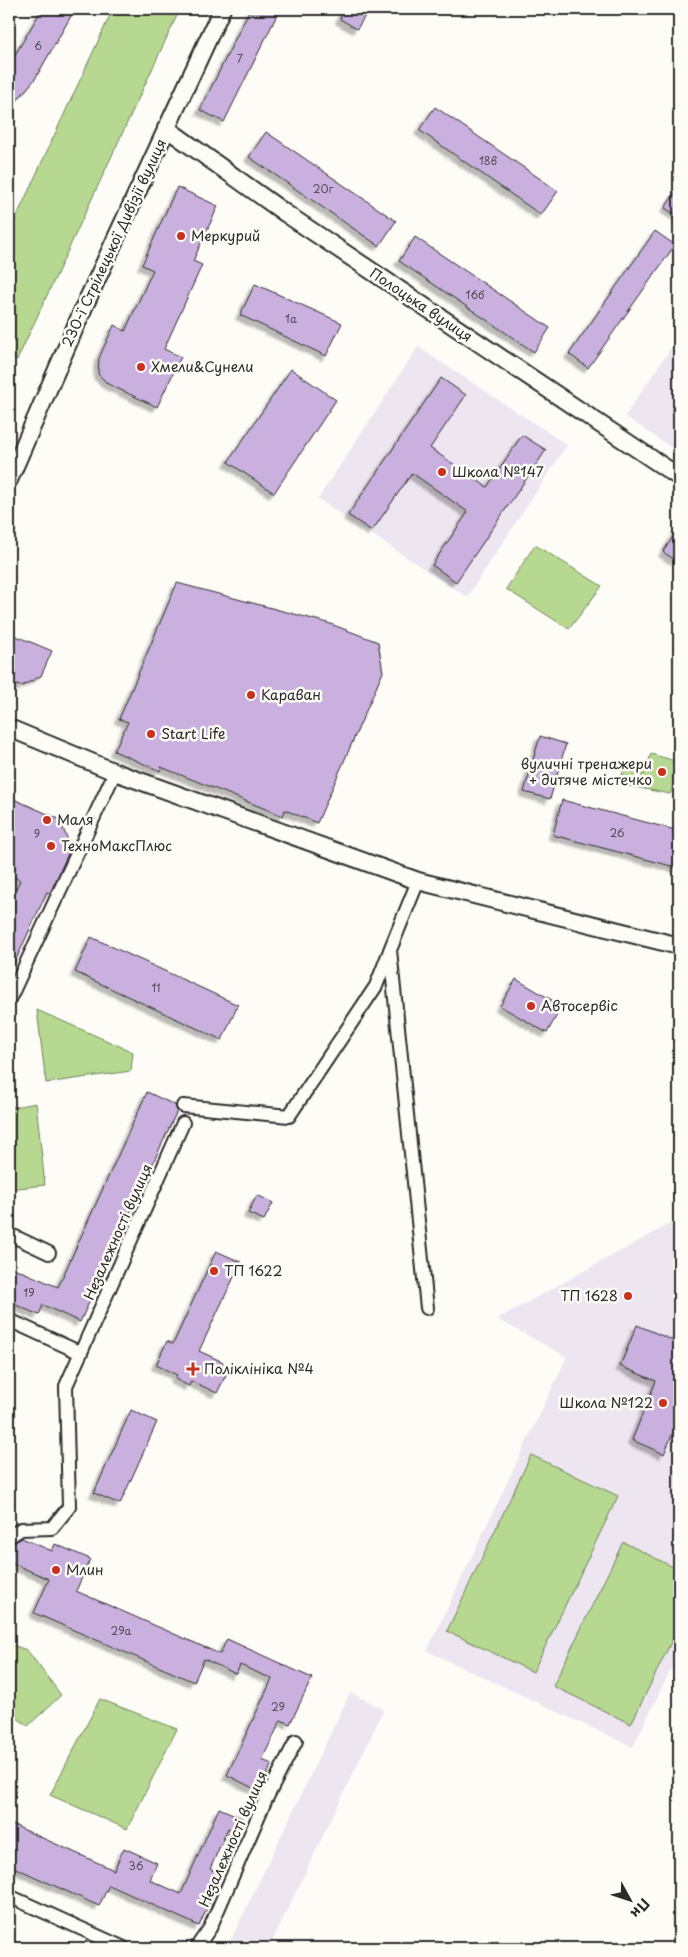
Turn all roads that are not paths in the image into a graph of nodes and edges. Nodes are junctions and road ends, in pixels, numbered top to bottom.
1 (222, 9) edge
2 (166, 128) junction
3 (679, 477) edge
4 (9, 480) edge
5 (9, 728) edge
6 (115, 772) junction
7 (418, 881) junction
8 (679, 946) edge
9 (390, 950) junction
10 (9, 1000) edge
11 (183, 1106) dead end
12 (183, 1123) dead end
13 (9, 1234) edge
14 (49, 1253) dead end
15 (427, 1308) dead end
16 (9, 1320) edge
17 (81, 1353) junction
18 (9, 1536) edge
19 (296, 1741) dead end
20 (9, 1896) edge
21 (124, 1948) edge
22 (196, 1948) edge

1 - 2 street, 230-ї Стрілецької Дивізії вулиця
2 - 3 street, Полоцька вулиця
2 - 4 street, 230-ї Стрілецької Дивізії вулиця
5 - 6 street
6 - 7 street
6 - 10 street
7 - 8 street
7 - 9 street
9 - 11 street
9 - 15 street
12 - 17 street, Незалежності вулиця
13 - 14 street
16 - 17 street
17 - 18 street, Незалежності вулиця
19 - 22 street, Незалежності вулиця
20 - 21 street

